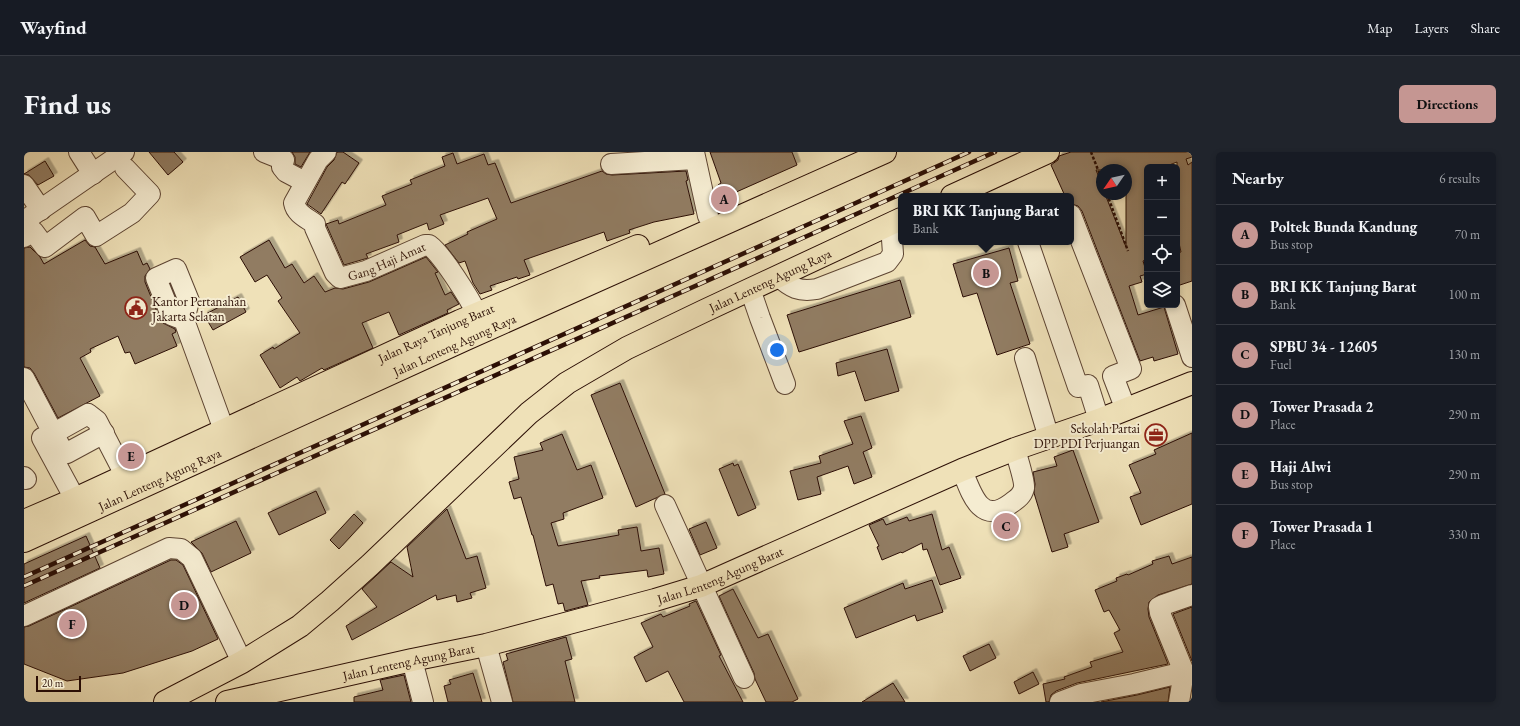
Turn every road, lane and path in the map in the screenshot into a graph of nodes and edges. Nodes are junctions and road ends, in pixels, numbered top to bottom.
1 (79, 152) edge
2 (264, 152) edge
3 (326, 152) edge
4 (851, 152) edge
5 (885, 152) edge
6 (1048, 152) edge
7 (1091, 152) edge
8 (285, 156) edge
9 (695, 156) edge
10 (125, 160) edge
11 (611, 164) dead end
12 (1096, 165) edge
13 (93, 174) junction
14 (305, 182) junction
15 (24, 185) edge
16 (960, 193) edge
17 (1109, 200) edge
18 (32, 216) edge
19 (708, 216) junction
20 (896, 222) edge
21 (1074, 223) edge
22 (24, 237) edge
23 (1029, 245) edge
24 (1128, 251) dead end
25 (778, 276) junction
26 (750, 289) junction
27 (1176, 308) edge
28 (184, 320) dead end
29 (467, 325) junction
30 (1192, 357) edge
31 (1025, 358) dead end
32 (24, 378) edge
33 (1192, 383) edge
34 (785, 384) dead end
35 (1123, 403) junction
36 (24, 405) edge
37 (1096, 412) junction
38 (224, 430) junction
39 (1050, 438) junction
40 (1015, 449) junction
41 (962, 470) junction
42 (125, 475) junction
43 (75, 499) junction
44 (665, 505) dead end
45 (24, 521) edge
46 (24, 541) edge
47 (701, 586) junction
48 (1192, 595) edge
49 (24, 616) edge
50 (486, 645) junction
51 (412, 660) junction
52 (242, 662) junction
53 (1184, 672) junction
54 (744, 678) dead end
55 (165, 702) edge
56 (227, 702) edge
57 (423, 702) edge
58 (502, 702) edge
59 (1060, 702) edge
60 (1179, 702) edge

1 - 13 street
2 - 8 street
3 - 14 street, Gang Haji Amat
4 - 19 main road, Jalan Raya Tanjung Barat
5 - 29 main road, Jalan Lenteng Agung Raya
6 - 16 main road
7 - 12 path
8 - 14 street
9 - 11 street
9 - 19 street
10 - 13 street
10 - 22 street
13 - 18 street
14 - 29 street, Gang Haji Amat
15 - 18 street
17 - 24 path
19 - 29 main road, Jalan Raya Tanjung Barat
20 - 25 main road, Jalan Lenteng Agung Raya
20 - 25 street
21 - 35 street
23 - 37 street
25 - 26 main road, Jalan Lenteng Agung Raya
26 - 34 street
26 - 52 main road, Jalan Lenteng Agung Raya
27 - 30 street
28 - 38 street
29 - 38 main road, Jalan Raya Tanjung Barat
29 - 46 main road, Jalan Lenteng Agung Raya
31 - 39 street
32 - 42 street
33 - 35 main road, Jalan Lenteng Agung Barat
35 - 37 main road, Jalan Lenteng Agung Barat
36 - 43 street
37 - 39 main road, Jalan Lenteng Agung Barat
38 - 42 main road, Jalan Raya Tanjung Barat
39 - 40 main road, Jalan Lenteng Agung Barat
40 - 41 main road, Jalan Lenteng Agung Barat
40 - 41 street
41 - 47 main road, Jalan Lenteng Agung Barat
42 - 43 main road, Jalan Raya Tanjung Barat
43 - 45 main road, Jalan Raya Tanjung Barat
44 - 47 street
47 - 50 main road, Jalan Lenteng Agung Barat
47 - 54 street
48 - 53 street
49 - 52 street
50 - 51 main road, Jalan Lenteng Agung Barat
50 - 58 street
51 - 56 main road, Jalan Lenteng Agung Barat
51 - 57 street
52 - 55 main road, Jalan Lenteng Agung Raya
53 - 59 street
53 - 60 street

